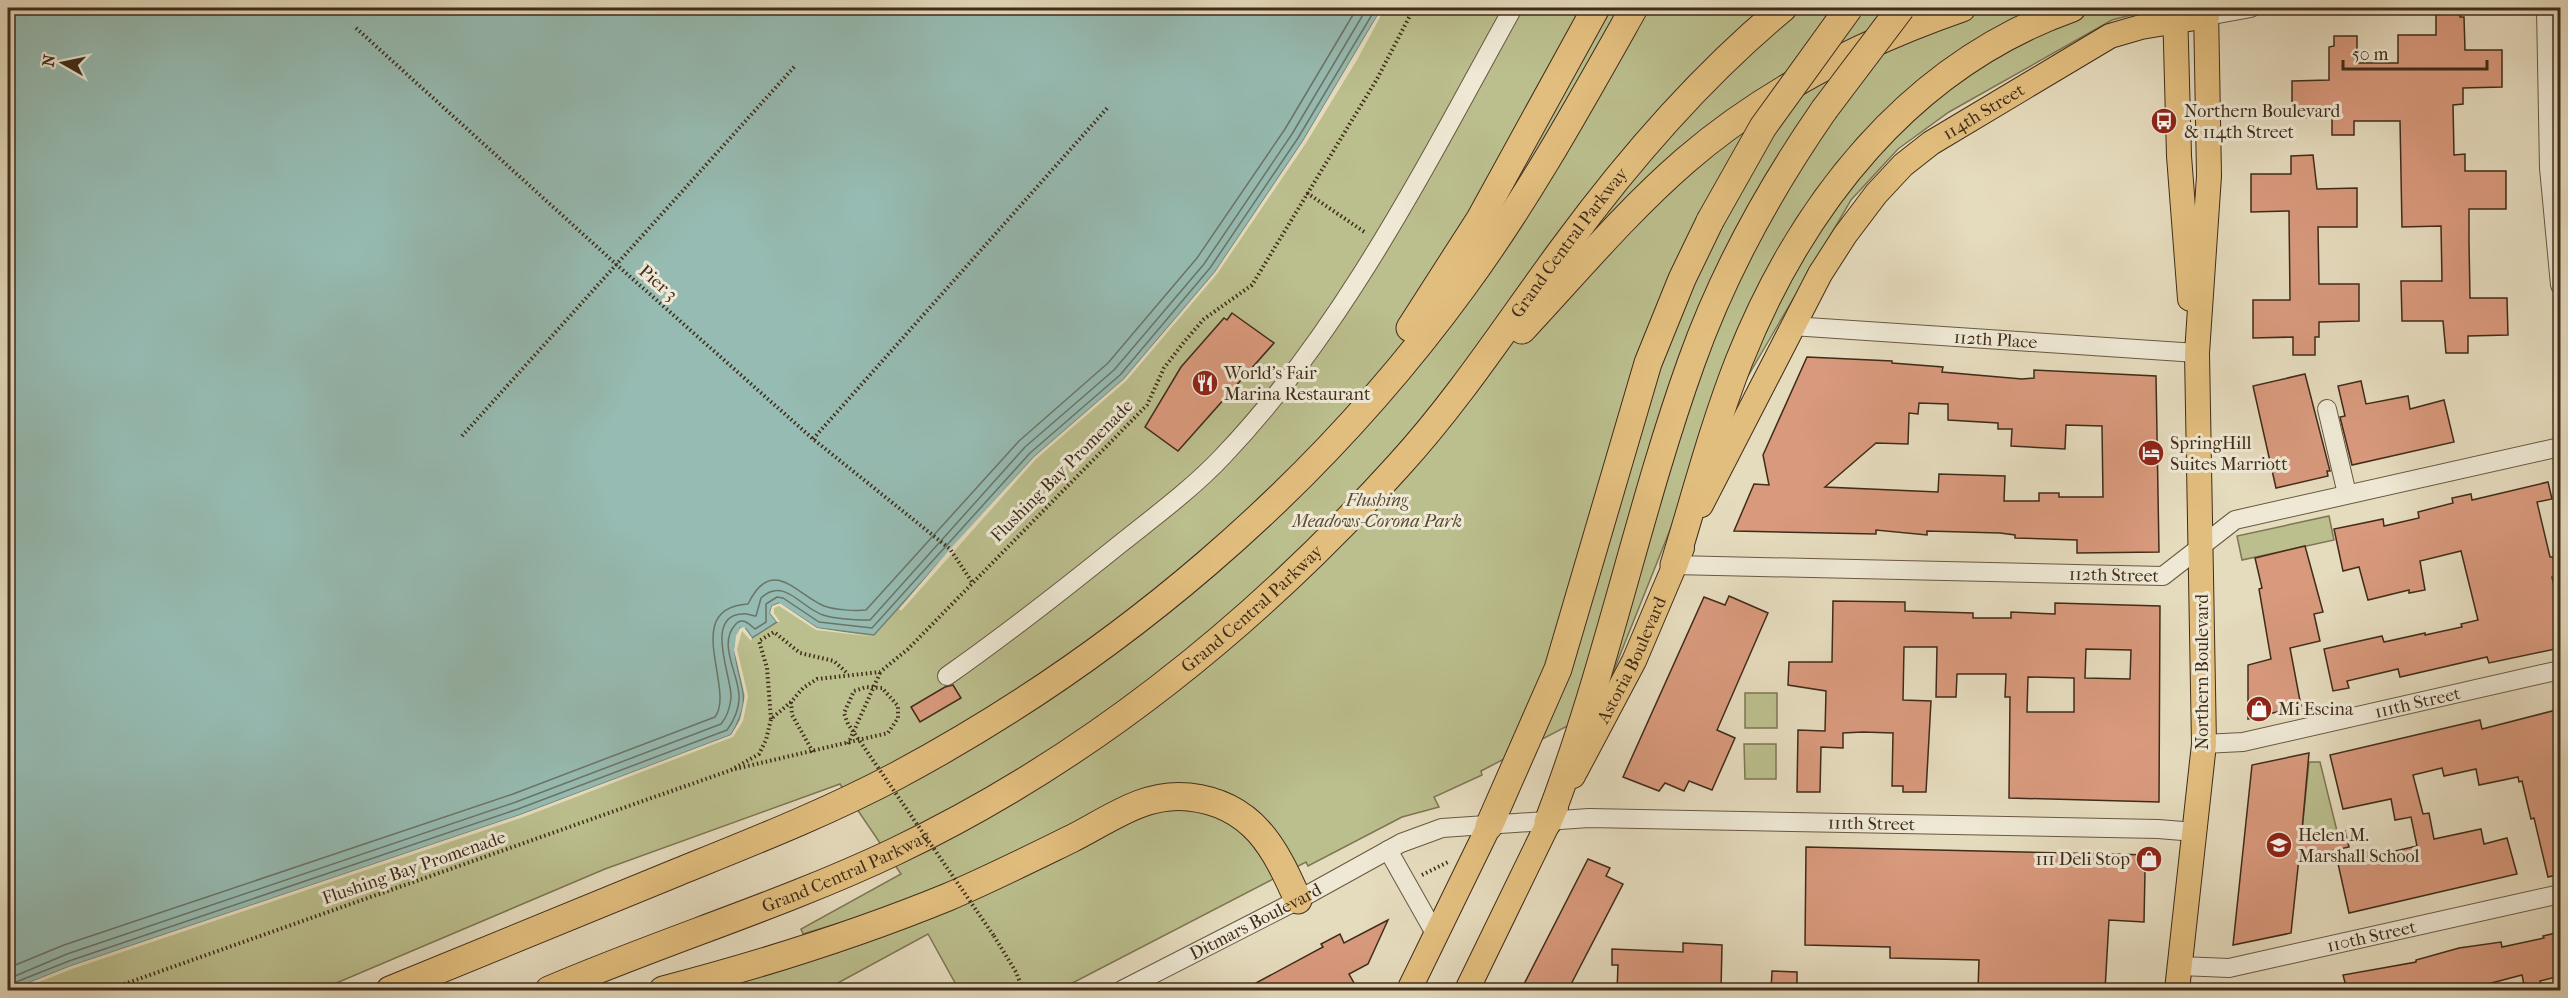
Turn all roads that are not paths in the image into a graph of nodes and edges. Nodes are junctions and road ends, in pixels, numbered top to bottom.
1 (1513, 8) edge
2 (1596, 8) edge
3 (1634, 8) edge
4 (1783, 8) edge
5 (1849, 8) edge
6 (1901, 8) edge
7 (1962, 8) edge
8 (2072, 8) edge
9 (2251, 8) edge
10 (2546, 8) edge
11 (2206, 12) edge
12 (2175, 14) edge
13 (2555, 186) edge
14 (2560, 285) edge
15 (1792, 326) junction
16 (2197, 353) junction
17 (1451, 405) junction
18 (2327, 409) dead end
19 (2560, 447) edge
20 (2347, 494) junction
21 (2201, 549) junction
22 (1209, 560) junction
23 (1674, 565) junction
24 (2560, 670) edge
25 (947, 676) dead end
26 (2204, 744) junction
27 (1548, 822) junction
28 (1489, 826) junction
29 (2195, 832) junction
30 (1388, 850) junction
31 (2560, 894) edge
32 (1298, 900) junction
33 (1436, 935) junction
34 (2180, 966) junction
35 (390, 990) edge
36 (549, 990) edge
37 (663, 990) edge
38 (1122, 990) edge
39 (1409, 990) edge
40 (1467, 990) edge
41 (2177, 990) edge

1 - 25 street
2 - 22 highway
3 - 22 highway
4 - 17 highway, Grand Central Parkway
5 - 28 highway, bridge
6 - 27 highway, bridge
7 - 17 highway
8 - 23 highway
9 - 11 street, 114th Street
10 - 13 street
11 - 12 main road, 114th Street
11 - 16 main road, Northern Boulevard
12 - 15 main road, 114th Street
12 - 16 main road, Northern Boulevard
13 - 14 street
15 - 16 street, 112th Place
15 - 23 main road, Astoria Boulevard
16 - 21 main road, Northern Boulevard
17 - 36 highway, Grand Central Parkway
18 - 20 street
19 - 20 street, 112th Street
20 - 21 street, 112th Street
21 - 23 street, 112th Street
21 - 26 main road, Northern Boulevard
22 - 35 highway
23 - 27 main road, Astoria Boulevard
24 - 26 street, 111th Street
26 - 29 main road, Northern Boulevard
27 - 28 street, Ditmars Boulevard
27 - 29 street, 111th Street
27 - 40 main road, Astoria Boulevard
28 - 30 street, Ditmars Boulevard
28 - 33 main road
29 - 34 main road, Northern Boulevard
30 - 32 street, Ditmars Boulevard
30 - 33 street
31 - 34 street, 110th Street
32 - 37 highway
32 - 38 street, Ditmars Boulevard
33 - 39 main road
34 - 41 main road, Northern Boulevard

